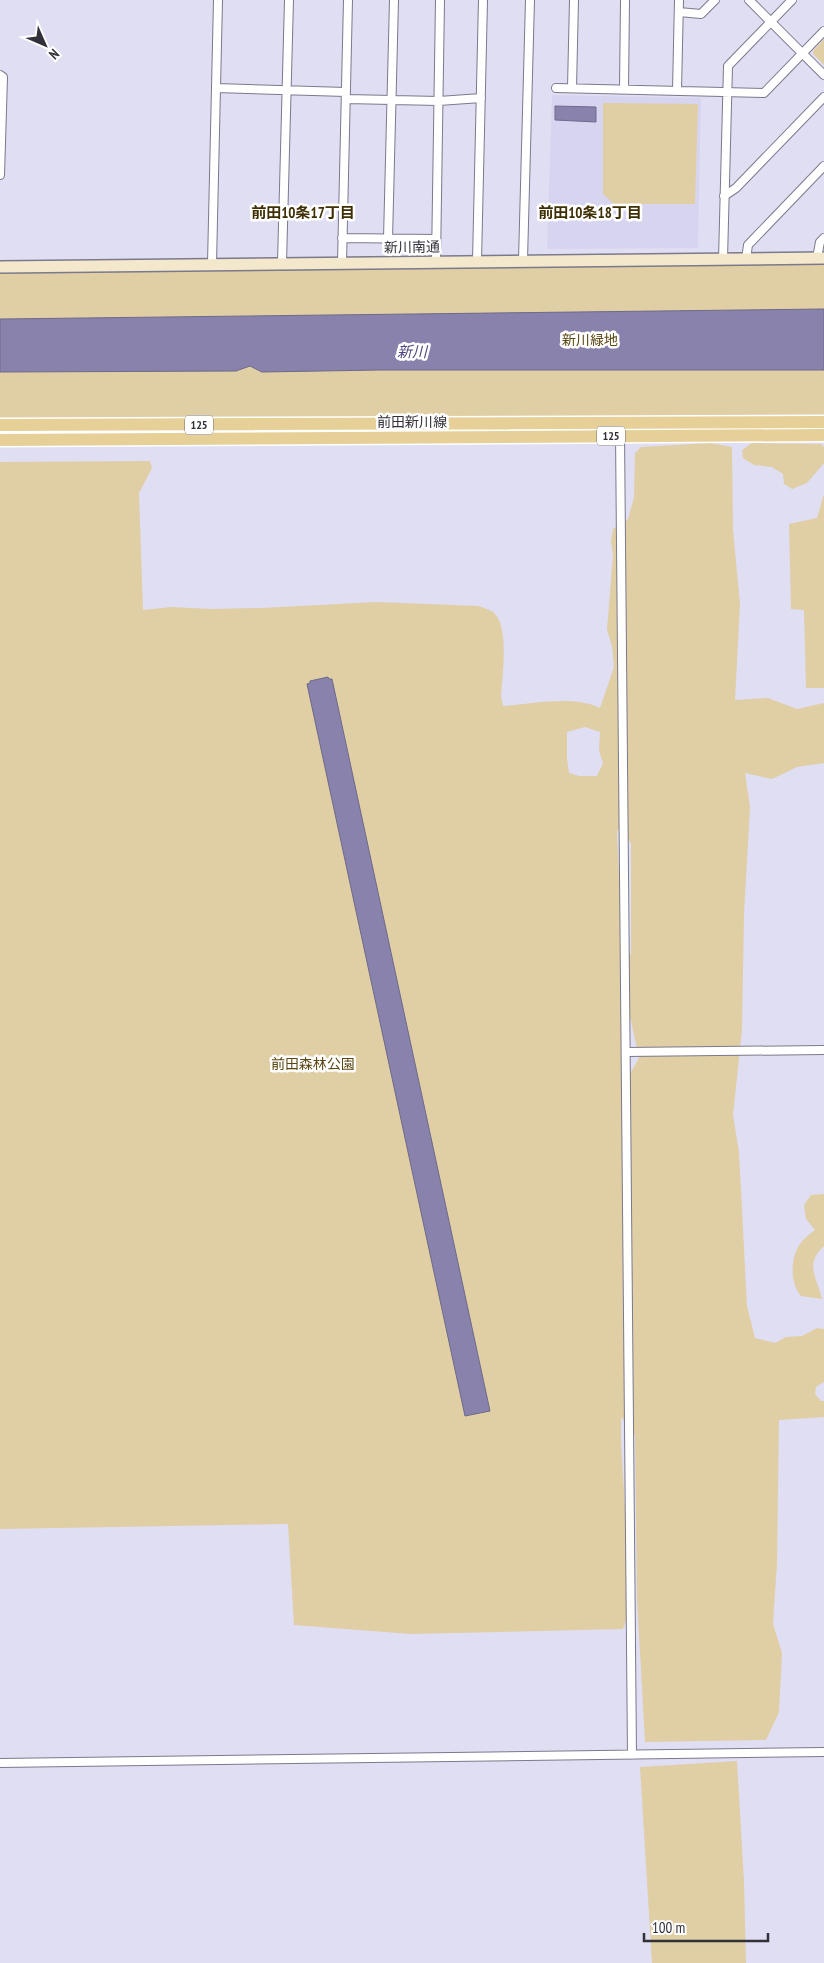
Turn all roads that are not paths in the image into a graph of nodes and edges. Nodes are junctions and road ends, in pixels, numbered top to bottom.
1 (218, 0) edge
2 (289, 0) edge
3 (348, 0) edge
4 (394, 0) edge
5 (440, 0) edge
6 (483, 0) edge
7 (530, 0) edge
8 (574, 0) edge
9 (626, 0) edge
10 (679, 0) edge
11 (716, 0) edge
12 (749, 0) edge
13 (792, 0) edge
14 (679, 12) junction
15 (771, 22) junction
16 (824, 31) edge
17 (802, 53) junction
18 (0, 75) edge
19 (824, 75) edge
20 (216, 88) junction
21 (556, 88) dead end
22 (572, 88) junction
23 (624, 89) junction
24 (678, 90) junction
25 (287, 91) junction
26 (727, 92) junction
27 (346, 95) junction
28 (824, 97) edge
29 (481, 98) junction
30 (392, 100) junction
31 (439, 101) junction
32 (824, 166) edge
33 (0, 174) edge
34 (724, 196) junction
35 (342, 238) junction
36 (824, 238) edge
37 (388, 239) junction
38 (436, 240) junction
39 (820, 258) edge
40 (746, 259) junction
41 (523, 260) junction
42 (723, 260) junction
43 (436, 261) junction
44 (477, 261) junction
45 (282, 263) junction
46 (342, 263) junction
47 (212, 264) junction
48 (0, 267) edge
49 (824, 422) edge
50 (0, 425) edge
51 (620, 430) junction
52 (824, 435) edge
53 (0, 440) edge
54 (824, 1050) edge
55 (626, 1052) junction
56 (824, 1752) edge
57 (632, 1755) junction
58 (0, 1763) edge

1 - 20 street
2 - 25 street
3 - 27 street
4 - 30 street
5 - 31 street
6 - 29 street
7 - 41 street
8 - 22 street
9 - 23 street
10 - 14 street
11 - 14 street
12 - 15 street
13 - 15 street
14 - 24 street
15 - 17 street
15 - 26 street
16 - 17 street
17 - 19 street
17 - 26 street
18 - 33 street
20 - 25 street
20 - 47 street
21 - 22 street
22 - 23 street
23 - 24 street
24 - 26 street
25 - 27 street
25 - 45 street
26 - 34 street
27 - 30 street
27 - 35 street
28 - 34 street
29 - 31 street
29 - 44 street
30 - 31 street
30 - 37 street
31 - 38 street
32 - 40 street
34 - 42 street
35 - 37 street
35 - 46 street
36 - 39 street
37 - 38 street
38 - 43 street
39 - 40 street, 新川南通
40 - 42 street, 新川南通
41 - 42 street, 新川南通
41 - 44 street, 新川南通
43 - 44 street, 新川南通
43 - 46 street, 新川南通
45 - 46 street, 新川南通
45 - 47 street, 新川南通
47 - 48 street, 新川南通
49 - 51 main road, 前田新川線 / 125
50 - 51 main road, 前田新川線 / 125
51 - 52 main road, 前田新川線 / 125
51 - 53 main road, 前田新川線 / 125
51 - 55 street
54 - 55 street
55 - 57 street
56 - 57 street
57 - 58 street

